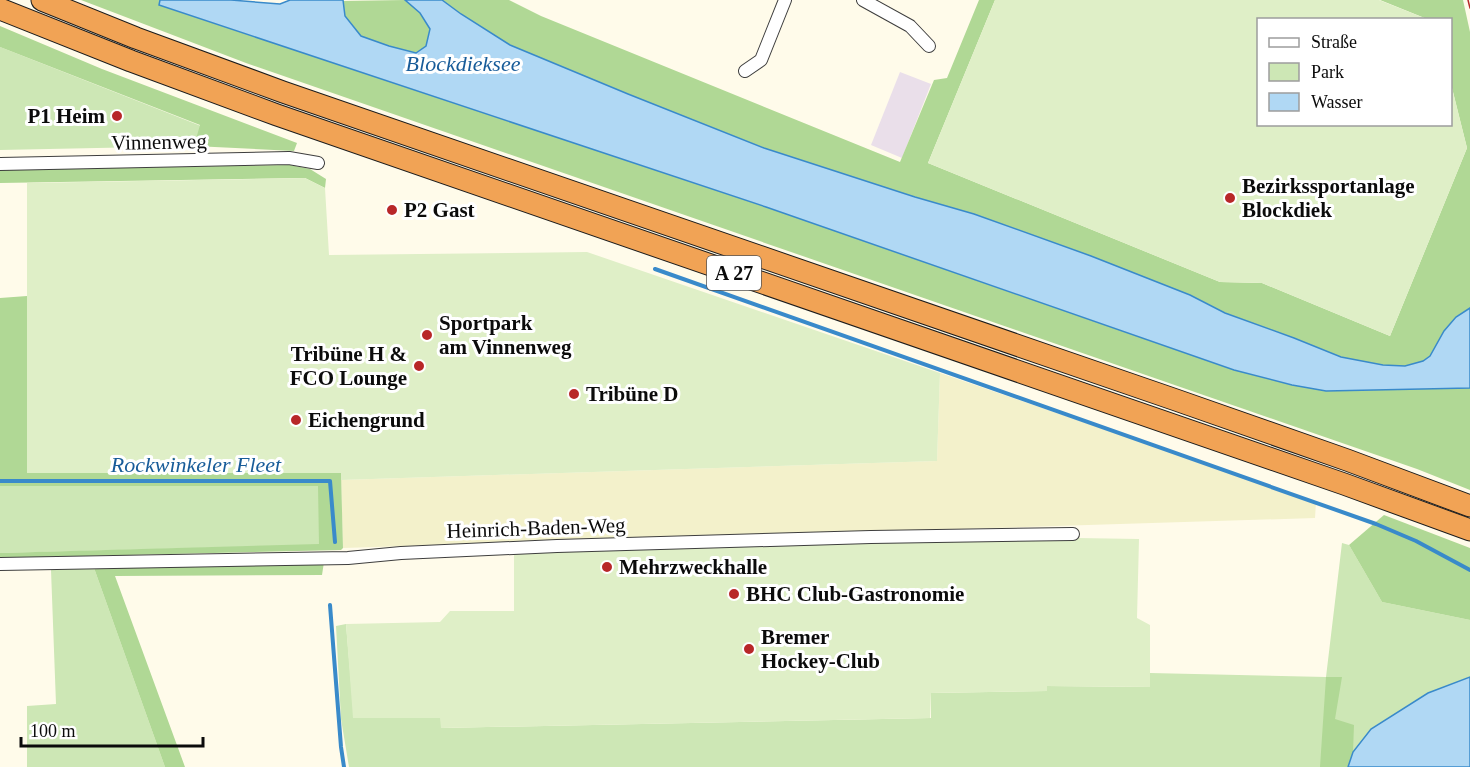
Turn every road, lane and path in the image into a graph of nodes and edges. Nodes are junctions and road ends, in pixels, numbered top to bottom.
1 (42, 0) edge
2 (786, 0) edge
3 (863, 0) edge
4 (0, 9) edge
5 (929, 46) dead end
6 (745, 71) dead end
7 (318, 163) dead end
8 (0, 164) edge
9 (1470, 506) edge
10 (1470, 530) edge
11 (1073, 534) dead end
12 (0, 564) edge

1 - 9 highway, A 27
2 - 6 street
3 - 5 street
4 - 10 highway, A 27
7 - 8 street, Vinnenweg
11 - 12 street, Heinrich-Baden-Weg

